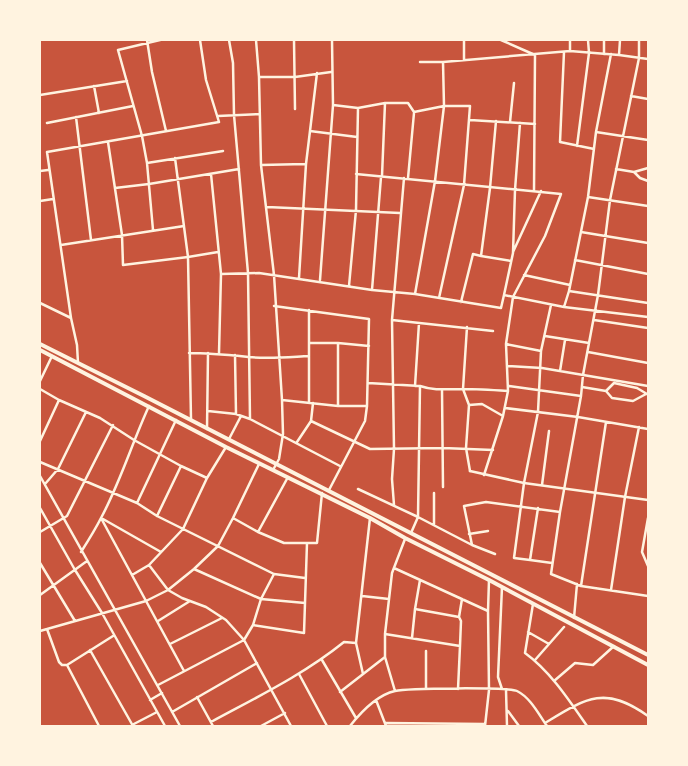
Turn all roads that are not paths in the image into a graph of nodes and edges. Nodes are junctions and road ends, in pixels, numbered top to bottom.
1 (160, 40) edge
2 (200, 40) edge
3 (230, 40) edge
4 (256, 40) edge
5 (294, 40) edge
6 (332, 40) edge
7 (464, 40) edge
8 (502, 40) edge
9 (570, 40) edge
10 (588, 40) edge
11 (604, 40) edge
12 (620, 40) edge
13 (639, 40) edge
14 (147, 41) edge
15 (570, 51) junction
16 (564, 52) junction
17 (589, 53) junction
18 (535, 54) junction
19 (604, 54) junction
20 (611, 54) junction
21 (619, 55) junction
22 (639, 58) junction
23 (648, 59) edge
24 (464, 60) junction
25 (420, 62) dead end
26 (443, 62) junction
27 (331, 72) junction
28 (317, 73) junction
29 (295, 77) junction
30 (259, 78) junction
31 (126, 82) junction
32 (514, 83) dead end
33 (94, 86) junction
34 (40, 95) edge
35 (631, 96) junction
36 (648, 99) edge
37 (385, 102) junction
38 (333, 105) junction
39 (134, 106) junction
40 (444, 106) junction
41 (358, 108) junction
42 (295, 109) dead end
43 (414, 112) junction
44 (99, 113) junction
45 (260, 114) junction
46 (234, 115) junction
47 (218, 116) junction
48 (76, 117) junction
49 (470, 120) junction
50 (496, 121) junction
51 (47, 122) dead end
52 (510, 122) junction
53 (520, 123) junction
54 (535, 124) junction
55 (310, 130) junction
56 (166, 132) junction
57 (596, 132) junction
58 (331, 134) junction
59 (142, 136) junction
60 (623, 136) junction
61 (357, 137) junction
62 (648, 140) edge
63 (108, 142) junction
64 (577, 146) junction
65 (79, 147) junction
66 (594, 149) junction
67 (223, 150) dead end
68 (175, 158) junction
69 (146, 163) junction
70 (306, 164) junction
71 (261, 165) junction
72 (648, 168) edge
73 (239, 169) junction
74 (616, 169) junction
75 (48, 170) junction
76 (40, 171) edge
77 (634, 172) junction
78 (211, 174) junction
79 (356, 174) junction
80 (381, 176) junction
81 (178, 178) junction
82 (404, 178) junction
83 (408, 178) junction
84 (435, 181) junction
85 (648, 181) edge
86 (149, 184) junction
87 (464, 185) junction
88 (115, 188) junction
89 (490, 188) junction
90 (515, 190) junction
91 (534, 191) junction
92 (541, 191) junction
93 (588, 196) junction
94 (54, 199) junction
95 (610, 200) junction
96 (40, 201) edge
97 (648, 206) edge
98 (266, 207) junction
99 (304, 208) junction
100 (326, 209) junction
101 (356, 210) junction
102 (379, 213) junction
103 (400, 213) junction
104 (184, 226) junction
105 (153, 230) junction
106 (581, 232) junction
107 (122, 234) junction
108 (606, 236) junction
109 (91, 240) junction
110 (648, 243) edge
111 (61, 245) junction
112 (218, 252) junction
113 (513, 253) junction
114 (481, 256) junction
115 (188, 257) junction
116 (575, 260) junction
117 (510, 261) junction
118 (603, 265) junction
119 (248, 273) junction
120 (220, 274) junction
121 (648, 274) edge
122 (274, 275) junction
123 (524, 275) junction
124 (299, 278) junction
125 (320, 281) junction
126 (570, 285) junction
127 (349, 286) junction
128 (372, 290) junction
129 (570, 291) junction
130 (394, 292) junction
131 (415, 294) junction
132 (504, 295) junction
133 (598, 296) junction
134 (513, 297) junction
135 (439, 298) junction
136 (461, 302) junction
137 (648, 303) edge
138 (40, 304) edge
139 (551, 305) junction
140 (274, 306) junction
141 (564, 307) junction
142 (309, 310) junction
143 (595, 310) junction
144 (648, 317) edge
145 (71, 318) junction
146 (392, 320) junction
147 (594, 320) junction
148 (419, 323) junction
149 (467, 327) junction
150 (648, 328) edge
151 (493, 331) dead end
152 (545, 336) junction
153 (565, 340) junction
154 (309, 343) junction
155 (338, 343) junction
156 (40, 344) edge
157 (506, 344) junction
158 (589, 344) junction
159 (369, 346) junction
160 (40, 350) edge
161 (541, 351) junction
162 (189, 352) junction
163 (208, 352) junction
164 (587, 352) junction
165 (219, 353) junction
166 (235, 355) junction
167 (52, 356) junction
168 (309, 356) junction
169 (250, 357) junction
170 (280, 358) junction
171 (78, 363) junction
172 (648, 363) edge
173 (507, 366) junction
174 (542, 368) junction
175 (560, 371) junction
176 (583, 375) junction
177 (40, 381) edge
178 (367, 383) junction
179 (394, 385) junction
180 (415, 386) junction
181 (420, 386) junction
182 (508, 386) junction
183 (648, 386) edge
184 (582, 387) junction
185 (40, 389) edge
186 (463, 389) junction
187 (442, 390) junction
188 (539, 390) junction
189 (508, 391) junction
190 (606, 391) junction
191 (647, 394) edge
192 (581, 396) junction
193 (59, 400) junction
194 (282, 400) junction
195 (311, 403) junction
196 (469, 404) junction
197 (149, 406) junction
198 (338, 406) junction
199 (367, 406) junction
200 (505, 408) junction
201 (208, 411) junction
202 (86, 412) junction
203 (538, 412) junction
204 (236, 414) junction
205 (241, 416) junction
206 (503, 416) junction
207 (578, 417) junction
208 (250, 418) junction
209 (176, 420) junction
210 (191, 421) junction
211 (311, 421) junction
212 (606, 422) junction
213 (113, 426) junction
214 (639, 427) junction
215 (207, 429) junction
216 (648, 429) edge
217 (549, 431) dead end
218 (283, 434) junction
219 (134, 440) junction
220 (229, 440) junction
221 (40, 441) edge
222 (297, 442) junction
223 (354, 443) junction
224 (226, 447) junction
225 (443, 448) junction
226 (466, 448) junction
227 (394, 449) junction
228 (419, 449) junction
229 (493, 450) junction
230 (160, 453) junction
231 (40, 462) edge
232 (260, 463) junction
233 (276, 465) junction
234 (181, 466) junction
235 (340, 466) junction
236 (58, 469) junction
237 (273, 470) junction
238 (484, 475) junction
239 (40, 476) edge
240 (207, 478) junction
241 (288, 478) junction
242 (86, 481) junction
243 (524, 483) junction
244 (44, 484) junction
245 (542, 485) junction
246 (443, 487) dead end
247 (564, 488) junction
248 (358, 489) dead end
249 (114, 492) junction
250 (328, 492) junction
251 (322, 493) junction
252 (434, 493) dead end
253 (596, 493) junction
254 (625, 497) junction
255 (648, 500) edge
256 (137, 503) junction
257 (521, 505) junction
258 (394, 506) junction
259 (40, 508) edge
260 (538, 508) junction
261 (560, 512) junction
262 (157, 516) junction
263 (418, 517) junction
264 (64, 518) junction
265 (102, 518) junction
266 (233, 518) junction
267 (370, 518) junction
268 (648, 518) edge
269 (434, 525) junction
270 (50, 526) junction
271 (183, 529) junction
272 (488, 531) dead end
273 (40, 532) edge
274 (258, 532) junction
275 (410, 534) junction
276 (470, 534) junction
277 (405, 538) junction
278 (646, 538) edge
279 (307, 544) junction
280 (472, 545) junction
281 (218, 546) junction
282 (81, 552) junction
283 (161, 553) junction
284 (495, 554) dead end
285 (530, 560) junction
286 (87, 561) junction
287 (40, 563) edge
288 (552, 563) junction
289 (149, 565) junction
290 (648, 566) edge
291 (394, 568) junction
292 (194, 569) junction
293 (75, 570) junction
294 (274, 574) junction
295 (132, 576) junction
296 (305, 578) junction
297 (420, 580) junction
298 (489, 580) junction
299 (577, 584) junction
300 (54, 586) junction
301 (582, 586) junction
302 (502, 587) junction
303 (168, 590) junction
304 (611, 590) junction
305 (40, 595) edge
306 (362, 596) junction
307 (648, 596) edge
308 (261, 599) junction
309 (389, 599) junction
310 (462, 599) junction
311 (146, 601) junction
312 (190, 601) junction
313 (305, 603) junction
314 (533, 603) junction
315 (416, 609) junction
316 (116, 610) junction
317 (488, 611) junction
318 (102, 613) junction
319 (459, 617) junction
320 (222, 618) junction
321 (574, 618) junction
322 (75, 621) junction
323 (158, 621) junction
324 (253, 625) junction
325 (564, 627) dead end
326 (47, 629) junction
327 (40, 631) edge
328 (528, 632) junction
329 (385, 634) junction
330 (114, 635) junction
331 (412, 638) junction
332 (244, 640) junction
333 (356, 643) junction
334 (170, 644) junction
335 (549, 644) junction
336 (460, 646) junction
337 (614, 646) junction
338 (90, 650) junction
339 (426, 651) dead end
340 (648, 655) edge
341 (385, 657) junction
342 (322, 660) junction
343 (535, 660) junction
344 (257, 663) junction
345 (67, 665) junction
346 (648, 665) edge
347 (184, 671) junction
348 (299, 674) junction
349 (363, 674) junction
350 (554, 681) junction
351 (158, 685) junction
352 (272, 689) junction
353 (426, 689) junction
354 (458, 689) junction
355 (502, 689) junction
356 (506, 689) junction
357 (489, 690) junction
358 (395, 691) junction
359 (340, 692) junction
360 (162, 693) junction
361 (197, 697) junction
362 (150, 700) junction
363 (376, 700) junction
364 (573, 706) junction
365 (508, 711) junction
366 (157, 712) junction
367 (172, 712) junction
368 (285, 713) junction
369 (648, 716) edge
370 (356, 718) junction
371 (211, 722) junction
372 (386, 724) edge
373 (546, 724) edge
374 (454, 725) edge
375 (485, 725) edge
376 (99, 726) edge
377 (132, 726) edge
378 (165, 726) edge
379 (180, 726) edge
380 (213, 726) edge
381 (262, 726) edge
382 (291, 726) edge
383 (327, 726) edge
384 (350, 726) edge
385 (507, 726) edge
386 (519, 726) edge
387 (587, 726) edge

1 - 14 street
2 - 47 street
3 - 46 street
4 - 30 street
5 - 29 street
6 - 27 street
7 - 24 street
8 - 18 street
9 - 15 street
10 - 17 street
11 - 19 street
12 - 21 street
13 - 22 street
14 - 31 street
14 - 56 street
15 - 16 street
15 - 17 street
16 - 18 street
16 - 64 street
17 - 19 street
17 - 64 street
18 - 24 street
18 - 54 street
19 - 20 street
20 - 21 street
20 - 57 street
21 - 22 street
22 - 23 street
22 - 35 street
24 - 26 street
25 - 26 street
26 - 40 street
27 - 28 street
27 - 38 street
28 - 29 street
28 - 55 street
29 - 30 street
29 - 42 street
30 - 45 street
31 - 33 street
31 - 39 street
32 - 52 street
33 - 34 street
33 - 44 street
35 - 36 street
35 - 60 street
37 - 41 street
37 - 43 street
37 - 80 street
38 - 41 street
38 - 58 street
39 - 44 street
39 - 59 street
40 - 43 street
40 - 49 street
40 - 84 street
41 - 61 street
43 - 83 street
44 - 48 street
45 - 46 street
45 - 71 street
46 - 47 street
46 - 73 street
47 - 56 street
48 - 51 street
48 - 65 street
49 - 50 street
49 - 87 street
50 - 52 street
50 - 89 street
52 - 53 street
53 - 54 street
53 - 90 street
54 - 91 street
55 - 58 street
55 - 70 street
56 - 59 street
57 - 60 street
57 - 66 street
58 - 61 street
58 - 100 street
59 - 63 street
59 - 69 street
60 - 62 street
60 - 74 street
61 - 79 street
63 - 65 street
63 - 88 street
64 - 66 street
65 - 75 street
65 - 109 street
66 - 93 street
67 - 68 street
68 - 69 street
68 - 81 street
69 - 86 street
70 - 71 street
70 - 99 street
71 - 98 street
72 - 77 street
73 - 78 street
73 - 119 street
74 - 77 street
74 - 95 street
75 - 76 street
75 - 94 street
77 - 85 street
78 - 81 street
78 - 112 street
79 - 80 street
79 - 101 street
80 - 82 street
80 - 102 street
81 - 86 street
81 - 104 street
82 - 83 street
82 - 103 street
83 - 84 street
84 - 87 street
84 - 131 street
86 - 88 street
86 - 105 street
87 - 89 street
87 - 135 street
88 - 107 street
89 - 90 street
89 - 114 street
90 - 91 street
90 - 113 street
91 - 92 street
92 - 113 street
92 - 123 street
93 - 95 street
93 - 106 street
94 - 96 street
94 - 111 street
95 - 97 street
95 - 108 street
98 - 99 street
98 - 122 street
99 - 100 street
99 - 124 street
100 - 101 street
100 - 125 street
101 - 102 street
101 - 127 street
102 - 103 street
102 - 128 street
103 - 130 street
104 - 105 street
104 - 115 street
105 - 107 street
106 - 108 street
106 - 116 street
107 - 109 street
107 - 115 street
108 - 110 street
108 - 118 street
109 - 111 street
111 - 145 street
112 - 115 street
112 - 120 street
113 - 117 street
114 - 117 street
114 - 136 street
115 - 162 street
116 - 118 street
116 - 126 street
117 - 132 street
118 - 121 street
118 - 133 street
119 - 120 street
119 - 122 street
119 - 169 street
120 - 165 street
122 - 124 street
122 - 140 street
123 - 126 street
123 - 134 street
124 - 125 street
125 - 127 street
126 - 129 street
127 - 128 street
128 - 130 street
129 - 133 street
129 - 141 street
130 - 131 street
130 - 146 street
131 - 135 street
132 - 134 street
132 - 136 street
133 - 137 street
133 - 143 street
134 - 139 street
134 - 157 street
135 - 136 street
138 - 145 street
139 - 141 street
139 - 152 street
140 - 142 street
140 - 170 street
141 - 143 street
142 - 154 street
142 - 159 street
143 - 144 street
143 - 147 street
145 - 171 street
146 - 148 street
146 - 179 street
147 - 150 street
147 - 158 street
148 - 149 street
148 - 180 street
149 - 151 street
149 - 186 street
152 - 153 street
152 - 161 street
153 - 158 street
153 - 175 street
154 - 155 street
154 - 168 street
155 - 159 street
155 - 198 street
156 - 171 main road
157 - 161 street
157 - 173 street
158 - 164 street
159 - 178 street
160 - 167 main road
161 - 174 street
162 - 163 street
162 - 210 street
163 - 165 street
163 - 201 street
164 - 172 street
164 - 176 street
165 - 166 street
166 - 169 street
166 - 204 street
167 - 177 street
167 - 197 main road
168 - 170 street
168 - 195 street
169 - 170 street
169 - 208 street
170 - 194 street
171 - 210 main road
173 - 174 street
173 - 182 street
174 - 175 street
174 - 188 street
175 - 176 street
176 - 183 street
176 - 184 street
178 - 179 street
178 - 199 street
179 - 180 street
179 - 227 street
180 - 181 street
181 - 187 street
181 - 228 street
182 - 188 street
182 - 189 street
184 - 190 street
184 - 192 street
185 - 193 street
186 - 187 street
186 - 189 street
186 - 196 street
187 - 225 street
188 - 192 street
188 - 203 street
189 - 200 street
190 - 191 street
190 - 191 street
192 - 207 street
193 - 202 street
193 - 221 street
194 - 195 street
194 - 218 street
195 - 198 street
195 - 211 street
196 - 206 street
196 - 226 street
197 - 209 main road
197 - 219 street
198 - 199 street
199 - 223 street
200 - 203 street
200 - 206 street
201 - 204 street
201 - 215 street
202 - 213 street
202 - 236 street
203 - 207 street
203 - 243 street
204 - 205 street
205 - 208 street
205 - 220 street
206 - 229 street
207 - 212 street
207 - 247 street
208 - 218 street
209 - 224 main road
209 - 230 street
210 - 215 main road
211 - 222 street
211 - 223 street
212 - 214 street
212 - 253 street
213 - 219 street
213 - 242 street
214 - 216 street
214 - 254 street
215 - 220 main road
217 - 245 street
218 - 222 street
218 - 233 street
219 - 230 street
219 - 249 street
220 - 233 main road
222 - 235 street
223 - 227 street
223 - 235 street
224 - 232 main road
224 - 240 street
225 - 226 street
225 - 228 street
225 - 246 street
226 - 229 street
226 - 238 street
227 - 228 street
227 - 258 street
228 - 263 street
229 - 238 street
230 - 234 street
230 - 256 street
231 - 236 street
232 - 237 main road
232 - 266 street
233 - 237 street
233 - 250 main road
234 - 240 street
234 - 262 street
235 - 250 street
236 - 242 street
236 - 244 street
237 - 241 main road
238 - 243 street
239 - 244 street
240 - 271 street
241 - 251 main road
241 - 274 street
242 - 249 street
242 - 264 street
243 - 245 street
243 - 257 street
244 - 264 street
245 - 247 street
247 - 253 street
247 - 261 street
248 - 258 street
249 - 256 street
249 - 265 street
250 - 275 main road
251 - 267 main road
251 - 279 street
252 - 269 street
253 - 254 street
253 - 301 street
254 - 255 street
254 - 304 street
256 - 262 street
257 - 260 street
257 - 276 street
257 - 285 street
258 - 263 street
259 - 270 street
260 - 261 street
260 - 285 street
261 - 288 street
262 - 271 street
263 - 269 street
263 - 275 street
264 - 270 street
264 - 282 street
265 - 282 street
265 - 283 street
265 - 295 street
266 - 274 street
266 - 281 street
267 - 277 main road
267 - 306 street
268 - 278 street
269 - 280 street
270 - 273 street
270 - 293 street
271 - 281 street
271 - 283 street
272 - 276 street
274 - 279 street
275 - 321 main road
276 - 280 street
277 - 291 street
277 - 298 main road
278 - 290 street
279 - 296 street
280 - 284 street
281 - 292 street
281 - 294 street
282 - 286 street
283 - 289 street
285 - 288 street
286 - 293 street
286 - 316 street
287 - 300 street
288 - 299 street
289 - 295 street
289 - 303 street
291 - 297 street
291 - 309 street
292 - 303 street
292 - 308 street
293 - 300 street
293 - 318 street
294 - 296 street
294 - 308 street
295 - 311 street
296 - 313 street
297 - 310 street
297 - 315 street
298 - 302 main road
298 - 317 street
299 - 301 street
299 - 321 street
300 - 305 street
300 - 322 street
301 - 304 street
302 - 314 main road
302 - 355 street
303 - 311 street
303 - 312 street
304 - 307 street
306 - 309 street
306 - 333 street
308 - 313 street
308 - 324 street
309 - 329 street
310 - 317 street
310 - 319 street
311 - 316 street
311 - 323 street
312 - 320 street
312 - 323 street
313 - 324 street
314 - 328 street
314 - 337 main road
315 - 319 street
315 - 331 street
316 - 318 street
316 - 351 street
317 - 357 street
318 - 322 street
318 - 330 street
319 - 336 street
320 - 332 street
320 - 334 street
321 - 340 main road
322 - 326 street
323 - 334 street
324 - 332 street
325 - 335 street
326 - 327 street
326 - 345 street
328 - 335 street
328 - 343 street
329 - 331 street
329 - 341 street
330 - 338 street
330 - 362 street
331 - 336 street
332 - 344 street
332 - 347 street
333 - 342 street
333 - 349 street
334 - 347 street
335 - 343 street
336 - 354 street
337 - 346 main road
337 - 350 street
338 - 345 street
338 - 377 street
339 - 353 street
341 - 349 street
341 - 358 street
342 - 348 street
342 - 359 street
343 - 350 street
344 - 352 street
344 - 361 street
345 - 376 street
347 - 351 street
348 - 352 street
348 - 383 street
349 - 359 street
350 - 364 street
351 - 360 street
352 - 368 street
352 - 371 street
353 - 354 street
353 - 358 street
354 - 357 street
355 - 356 street
355 - 357 street
356 - 365 street
356 - 373 street
357 - 375 street
358 - 363 street
359 - 370 street
360 - 362 street
360 - 367 street
361 - 367 street
361 - 371 street
362 - 366 street
363 - 370 street
363 - 372 street
364 - 369 street
364 - 373 street
364 - 387 street
365 - 385 street
365 - 386 street
366 - 377 street
366 - 378 street
367 - 379 street
368 - 381 street
368 - 382 street
370 - 384 street
371 - 380 street
372 - 374 street
374 - 375 street

